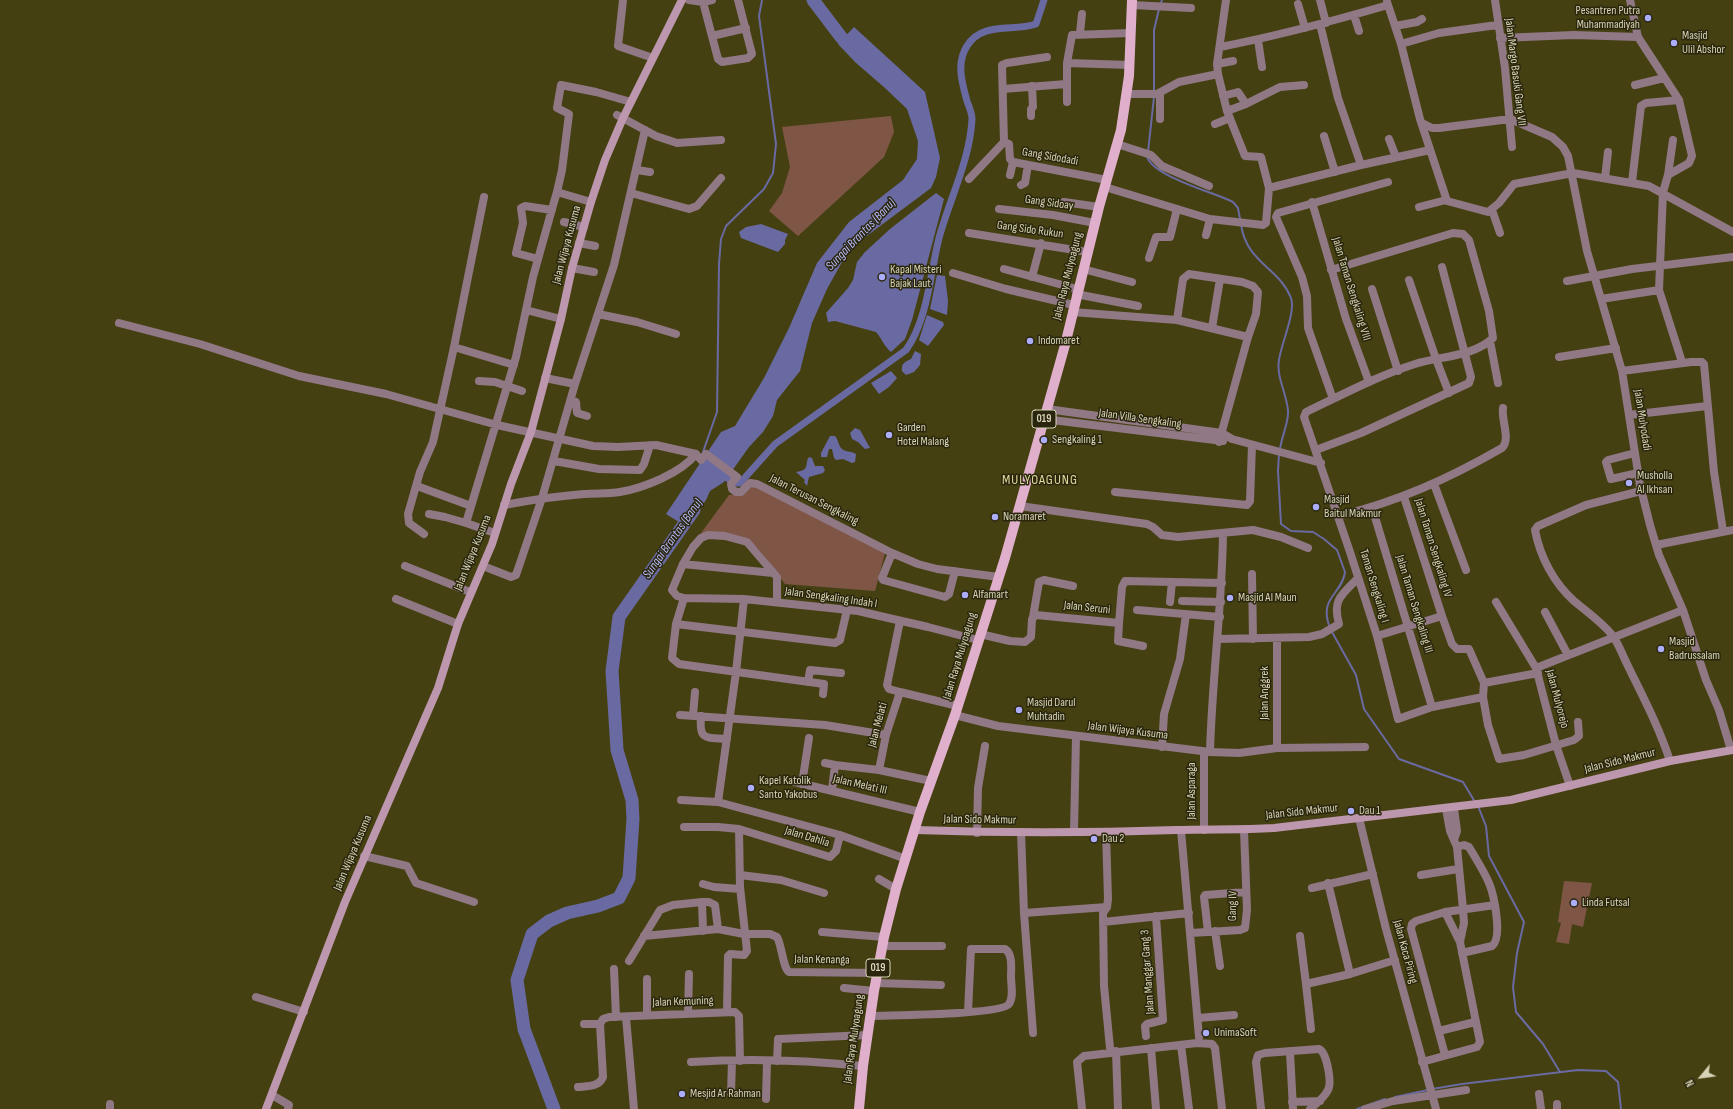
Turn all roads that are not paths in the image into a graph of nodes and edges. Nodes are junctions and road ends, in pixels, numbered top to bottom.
1 (623, 0) edge
2 (682, 0) edge
3 (689, 0) edge
4 (712, 0) edge
5 (738, 0) edge
6 (1226, 0) edge
7 (1320, 0) edge
8 (1495, 0) edge
9 (1630, 0) edge
10 (704, 2) junction
11 (1132, 2) edge
12 (1387, 2) edge
13 (1298, 4) dead end
14 (1191, 8) dead end
15 (1082, 14) dead end
16 (1354, 15) junction
17 (1422, 19) dead end
18 (1323, 24) junction
19 (1497, 25) junction
20 (1395, 26) junction
21 (746, 28) junction
22 (1305, 28) junction
23 (1359, 31) dead end
24 (1080, 33) junction
25 (1131, 33) junction
26 (712, 36) junction
27 (1638, 37) junction
28 (1500, 38) junction
29 (1258, 40) junction
30 (1401, 44) junction
31 (1220, 47) junction
32 (1047, 57) dead end
33 (653, 58) junction
34 (1233, 61) dead end
35 (1067, 63) junction
36 (1217, 64) junction
37 (1130, 65) junction
38 (1262, 67) dead end
39 (1218, 74) junction
40 (1664, 78) junction
41 (1066, 84) junction
42 (1304, 85) dead end
43 (1635, 85) dead end
44 (1032, 86) junction
45 (1003, 89) junction
46 (1128, 94) junction
47 (1156, 94) junction
48 (1223, 96) junction
49 (1680, 100) junction
50 (631, 102) junction
51 (1067, 102) dead end
52 (1246, 104) junction
53 (1229, 114) junction
54 (620, 116) junction
55 (1031, 116) dead end
56 (1160, 119) dead end
57 (1510, 119) junction
58 (1422, 123) junction
59 (1215, 124) dead end
60 (645, 130) junction
61 (1324, 136) dead end
62 (1389, 139) dead end
63 (721, 140) dead end
64 (1673, 140) dead end
65 (1004, 142) junction
66 (1117, 144) junction
67 (1512, 147) dead end
68 (1430, 150) junction
69 (1608, 152) dead end
70 (1396, 157) junction
71 (1013, 162) junction
72 (1028, 164) junction
73 (1361, 165) junction
74 (637, 170) junction
75 (650, 172) dead end
76 (1335, 172) junction
77 (1573, 173) junction
78 (1010, 175) dead end
79 (1668, 175) junction
80 (721, 178) dead end
81 (1605, 178) junction
82 (970, 179) dead end
83 (1388, 182) dead end
84 (1632, 182) junction
85 (1106, 183) junction
86 (1021, 185) dead end
87 (1209, 186) dead end
88 (1271, 188) junction
89 (557, 192) junction
90 (1663, 192) junction
91 (631, 193) junction
92 (484, 197) dead end
93 (1446, 200) junction
94 (591, 202) junction
95 (1064, 202) dead end
96 (1312, 202) junction
97 (1418, 206) dead end
98 (1099, 207) junction
99 (999, 209) dead end
100 (1177, 209) junction
101 (552, 210) junction
102 (1492, 210) junction
103 (1210, 219) junction
104 (564, 222) dead end
105 (1094, 223) junction
106 (584, 227) junction
107 (1733, 232) edge
108 (969, 233) dead end
109 (1500, 233) dead end
110 (1206, 235) dead end
111 (579, 243) junction
112 (1041, 243) junction
113 (595, 246) dead end
114 (1088, 252) junction
115 (1733, 257) edge
116 (1149, 258) dead end
117 (538, 259) junction
118 (1660, 266) junction
119 (1442, 267) dead end
120 (572, 268) junction
121 (1004, 269) dead end
122 (1083, 269) junction
123 (1331, 270) junction
124 (594, 272) dead end
125 (953, 273) dead end
126 (1594, 275) junction
127 (1032, 277) junction
128 (1220, 279) junction
129 (1409, 280) dead end
130 (1567, 281) dead end
131 (1132, 282) dead end
132 (1372, 289) dead end
133 (1659, 290) junction
134 (1077, 292) junction
135 (1601, 299) junction
136 (1138, 306) dead end
137 (1073, 308) junction
138 (526, 310) junction
139 (598, 314) junction
140 (561, 319) junction
141 (1177, 320) junction
142 (119, 323) dead end
143 (1212, 328) junction
144 (676, 334) dead end
145 (1248, 337) junction
146 (1490, 341) junction
147 (454, 347) junction
148 (1616, 348) junction
149 (1464, 353) junction
150 (1559, 357) dead end
151 (1436, 359) junction
152 (1682, 362) junction
153 (514, 365) junction
154 (1622, 370) junction
155 (1398, 371) junction
156 (545, 378) junction
157 (479, 381) dead end
158 (1369, 382) junction
159 (1498, 383) dead end
160 (575, 384) junction
161 (508, 386) junction
162 (522, 391) dead end
163 (1449, 393) junction
164 (1333, 399) junction
165 (571, 400) junction
166 (1707, 406) junction
167 (1503, 408) dead end
168 (440, 409) junction
169 (1045, 414) junction
170 (1629, 415) junction
171 (588, 416) dead end
172 (1134, 421) junction
173 (497, 424) junction
174 (1133, 430) junction
175 (531, 432) junction
176 (1222, 433) junction
177 (560, 439) junction
178 (1232, 439) junction
179 (1220, 442) junction
180 (1254, 445) junction
181 (650, 446) junction
182 (1316, 450) junction
183 (1635, 453) junction
184 (702, 456) junction
185 (554, 461) junction
186 (1321, 462) junction
187 (1638, 473) junction
188 (1434, 484) junction
189 (417, 486) junction
190 (1641, 491) junction
191 (1115, 492) dead end
192 (1404, 497) junction
193 (542, 498) junction
194 (504, 505) junction
195 (471, 506) junction
196 (1020, 506) junction
197 (1372, 507) junction
198 (429, 514) dead end
199 (1339, 516) junction
200 (466, 523) junction
201 (1733, 530) edge
202 (1723, 531) junction
203 (495, 533) junction
204 (424, 534) dead end
205 (1224, 534) junction
206 (1656, 545) junction
207 (1308, 548) dead end
208 (892, 553) junction
209 (683, 564) junction
210 (405, 566) dead end
211 (483, 566) junction
212 (1466, 570) dead end
213 (955, 571) junction
214 (773, 573) junction
215 (1252, 574) dead end
216 (999, 577) junction
217 (1358, 578) junction
218 (1172, 582) junction
219 (1222, 583) junction
220 (1073, 586) dead end
221 (470, 592) junction
222 (681, 597) junction
223 (744, 598) junction
224 (396, 599) dead end
225 (1182, 601) dead end
226 (777, 602) junction
227 (1170, 602) dead end
228 (1220, 602) junction
229 (1496, 602) dead end
230 (847, 610) junction
231 (1137, 610) dead end
232 (1683, 610) junction
233 (1545, 612) dead end
234 (1186, 614) junction
235 (1442, 616) junction
236 (1033, 617) junction
237 (1220, 617) junction
238 (900, 621) junction
239 (1119, 623) junction
240 (458, 624) junction
241 (676, 624) junction
242 (1408, 627) junction
243 (741, 632) junction
244 (1377, 636) junction
245 (979, 637) junction
246 (1277, 638) junction
247 (1611, 638) junction
248 (1217, 639) junction
249 (1253, 639) junction
250 (1143, 646) dead end
251 (1568, 655) junction
252 (1537, 671) junction
253 (736, 672) junction
254 (841, 673) dead end
255 (808, 682) junction
256 (1484, 684) junction
257 (695, 692) dead end
258 (900, 692) junction
259 (824, 694) dead end
260 (1483, 697) junction
261 (1432, 708) junction
262 (957, 711) junction
263 (680, 715) dead end
264 (697, 716) junction
265 (729, 718) junction
266 (1578, 722) dead end
267 (886, 735) junction
268 (1076, 736) junction
269 (809, 738) dead end
270 (727, 739) junction
271 (1556, 745) junction
272 (985, 746) dead end
273 (1162, 747) junction
274 (1365, 747) dead end
275 (1277, 748) junction
276 (1732, 750) edge
277 (1207, 752) junction
278 (1670, 760) junction
279 (825, 763) dead end
280 (835, 764) junction
281 (879, 770) junction
282 (931, 781) junction
283 (1570, 786) junction
284 (832, 790) junction
285 (681, 800) dead end
286 (718, 802) junction
287 (1450, 809) junction
288 (920, 812) junction
289 (1359, 818) junction
290 (684, 827) dead end
291 (739, 829) junction
292 (915, 830) junction
293 (1181, 830) junction
294 (1204, 830) junction
295 (1244, 830) junction
296 (1021, 832) junction
297 (1074, 832) junction
298 (1106, 832) junction
299 (976, 833) junction
300 (840, 835) junction
301 (1456, 844) junction
302 (364, 856) junction
303 (906, 859) junction
304 (1458, 869) junction
305 (1373, 874) junction
306 (740, 875) junction
307 (1420, 875) dead end
308 (879, 879) dead end
309 (1328, 883) junction
310 (703, 884) dead end
311 (896, 888) junction
312 (1312, 888) dead end
313 (740, 889) junction
314 (1246, 892) junction
315 (824, 893) dead end
316 (474, 902) dead end
317 (702, 902) junction
318 (1495, 905) junction
319 (1107, 907) junction
320 (1464, 909) junction
321 (1445, 912) junction
322 (1024, 913) junction
323 (1189, 913) junction
324 (1156, 916) junction
325 (1103, 922) junction
326 (718, 929) junction
327 (703, 931) junction
328 (1212, 931) junction
329 (822, 932) dead end
330 (1191, 933) junction
331 (744, 934) junction
332 (644, 936) junction
333 (1300, 936) dead end
334 (883, 941) junction
335 (1460, 942) junction
336 (942, 946) dead end
337 (1462, 953) junction
338 (1396, 960) junction
339 (629, 961) dead end
340 (1220, 966) dead end
341 (614, 969) dead end
342 (689, 974) dead end
343 (1350, 974) junction
344 (647, 979) dead end
345 (876, 982) junction
346 (1306, 984) junction
347 (941, 985) dead end
348 (844, 988) dead end
349 (256, 997) dead end
350 (304, 1012) junction
351 (727, 1012) junction
352 (968, 1012) junction
353 (688, 1014) junction
354 (647, 1015) junction
355 (1234, 1015) dead end
356 (870, 1016) junction
357 (616, 1017) junction
358 (626, 1017) junction
359 (1198, 1018) junction
360 (1475, 1022) junction
361 (584, 1024) dead end
362 (600, 1024) junction
363 (1311, 1029) dead end
364 (1439, 1031) junction
365 (1033, 1033) dead end
366 (867, 1035) junction
367 (1146, 1036) dead end
368 (1199, 1037) dead end
369 (1181, 1045) junction
370 (1151, 1048) junction
371 (1113, 1050) junction
372 (1290, 1052) junction
373 (1445, 1055) junction
374 (736, 1061) junction
375 (766, 1061) junction
376 (777, 1061) junction
377 (691, 1062) dead end
378 (1422, 1062) junction
379 (863, 1066) junction
380 (578, 1087) dead end
381 (1430, 1090) junction
382 (1466, 1090) dead end
383 (731, 1094) dead end
384 (1539, 1094) dead end
385 (272, 1095) junction
386 (766, 1099) dead end
387 (1320, 1101) junction
388 (1292, 1105) edge
389 (1394, 1105) edge
390 (266, 1109) edge
391 (288, 1109) edge
392 (634, 1109) edge
393 (859, 1109) edge
394 (1082, 1109) edge
395 (1118, 1109) edge
396 (1156, 1109) edge
397 (1189, 1109) edge
398 (1222, 1109) edge
399 (1261, 1109) edge
400 (1310, 1109) edge
401 (1365, 1109) edge
402 (1436, 1109) edge
403 (1541, 1109) edge

1 - 33 street
2 - 33 main road, Jalan Wijaya Kusuma
3 - 10 street
4 - 10 street
5 - 21 street
6 - 31 street
7 - 18 street
8 - 19 street, Jalan Margo Basuki Gang VII
9 - 27 street
10 - 26 street
11 - 14 street
11 - 25 main road, Jalan Raya Mulyoagung / 019
12 - 16 street
12 - 20 street
13 - 22 street
15 - 24 street
16 - 18 street
16 - 23 street
17 - 20 street
18 - 22 street
18 - 73 street
19 - 28 street, Jalan Margo Basuki Gang VII
19 - 30 street
20 - 30 street
21 - 26 street
21 - 26 street
22 - 29 street
24 - 25 street
24 - 35 street
25 - 37 main road, Jalan Raya Mulyoagung / 019
27 - 28 street
27 - 40 street
28 - 57 street, Jalan Margo Basuki Gang VII
29 - 31 street
29 - 38 street
30 - 58 street
31 - 36 street
32 - 45 street
33 - 50 main road, Jalan Wijaya Kusuma
34 - 36 street
35 - 37 street
35 - 41 street
36 - 39 street
37 - 46 main road, Jalan Raya Mulyoagung / 019
39 - 47 street
39 - 48 street
40 - 43 street
40 - 49 street
41 - 44 street
41 - 51 street
42 - 52 street
44 - 45 street
44 - 55 street
45 - 65 street
46 - 47 street
46 - 66 main road, Jalan Raya Mulyoagung / 019
47 - 56 street
48 - 52 street
48 - 53 street
49 - 79 street
49 - 84 street
50 - 54 main road, Jalan Wijaya Kusuma
50 - 89 street
52 - 53 street
53 - 59 street
53 - 88 street
54 - 60 street
54 - 94 main road, Jalan Wijaya Kusuma
57 - 58 street
57 - 67 street, Jalan Margo Basuki Gang VII
57 - 77 street, Jalan Mulyodadi
58 - 68 street
60 - 63 street
60 - 74 street
61 - 76 street
62 - 70 street
64 - 79 street
65 - 71 street, Gang Sidodadi
65 - 82 street
66 - 85 main road, Jalan Raya Mulyoagung / 019
66 - 87 street
68 - 70 street
68 - 93 street
69 - 81 street
70 - 73 street
71 - 72 street, Gang Sidodadi
71 - 78 street
72 - 85 street, Gang Sidodadi
72 - 86 street
73 - 76 street
74 - 75 street
74 - 91 street
76 - 88 street
77 - 81 street
77 - 102 street
77 - 126 street, Jalan Mulyodadi
79 - 90 street
80 - 91 street
81 - 84 street
83 - 96 street
84 - 90 street
85 - 98 main road, Jalan Raya Mulyoagung / 019
85 - 100 street, Gang Sidodadi
88 - 103 street, Gang Sidodadi
89 - 94 street
89 - 101 street
90 - 107 street
90 - 118 street
91 - 139 street
92 - 147 street
93 - 97 street
93 - 102 street
94 - 106 main road, Jalan Wijaya Kusuma
95 - 98 street
96 - 123 street, Jalan Taman Sengkaling VIII
96 - 164 street
98 - 105 main road, Jalan Raya Mulyoagung / 019
99 - 105 street, Gang Sidoay
100 - 103 street, Gang Sidodadi
100 - 116 street
101 - 117 street
101 - 117 street
102 - 109 street
103 - 110 street
104 - 106 street
105 - 114 main road, Jalan Raya Mulyoagung / 019
106 - 111 main road, Jalan Wijaya Kusuma
108 - 112 street, Gang Sido Rukun
111 - 113 street
111 - 120 main road, Jalan Wijaya Kusuma
112 - 114 street, Gang Sido Rukun
112 - 127 street
114 - 122 main road, Jalan Raya Mulyoagung / 019
115 - 118 street
117 - 138 street
118 - 126 street
118 - 133 street
119 - 149 street
120 - 124 street
120 - 140 main road, Jalan Wijaya Kusuma
121 - 127 street
122 - 131 street
122 - 134 main road, Jalan Raya Mulyoagung / 019
123 - 146 street
123 - 158 street, Jalan Taman Sengkaling VIII
125 - 137 street
126 - 130 street
126 - 135 street, Jalan Mulyodadi
127 - 134 street
128 - 141 street
128 - 143 street
128 - 145 street
129 - 151 street
132 - 155 street
133 - 135 street
133 - 152 street
134 - 136 street
134 - 137 main road, Jalan Raya Mulyoagung / 019
135 - 148 street, Jalan Mulyodadi
137 - 141 street
137 - 169 main road, Jalan Raya Mulyoagung / 019
138 - 140 street
138 - 153 street
139 - 144 street
139 - 160 street
140 - 156 main road, Jalan Wijaya Kusuma
141 - 143 street
142 - 168 street, Jalan Terusan Sengkaling
143 - 145 street
145 - 176 street
146 - 149 street
146 - 159 street
147 - 153 street
147 - 168 street
148 - 150 street
148 - 154 street, Jalan Mulyodadi
149 - 151 street
149 - 163 street
151 - 155 street
151 - 163 street
152 - 154 street
152 - 166 street
153 - 161 street
154 - 170 street, Jalan Mulyodadi
155 - 158 street
156 - 160 street
156 - 175 main road, Jalan Wijaya Kusuma
157 - 161 street
158 - 164 street
160 - 165 street
161 - 162 street
161 - 173 street
163 - 182 street
164 - 182 street, Taman Sengkaling I
165 - 171 street
165 - 177 street
166 - 170 street
166 - 202 street
167 - 188 street
168 - 173 street, Jalan Terusan Sengkaling
168 - 189 street
169 - 172 street, Jalan Villa Sengkaling
169 - 174 street, Jalan Villa Sengkaling
169 - 196 main road, Jalan Raya Mulyoagung / 019
170 - 183 street, Jalan Mulyodadi
172 - 174 street
172 - 176 street, Jalan Villa Sengkaling
173 - 175 street, Jalan Terusan Sengkaling
173 - 195 street
174 - 179 street, Jalan Villa Sengkaling
175 - 177 street, Jalan Terusan Sengkaling
175 - 194 main road, Jalan Wijaya Kusuma
176 - 178 street, Jalan Villa Sengkaling
176 - 179 street
177 - 181 street, Jalan Terusan Sengkaling
177 - 185 street
178 - 179 street, Jalan Villa Sengkaling
178 - 180 street, Jalan Villa Sengkaling
180 - 186 street, Jalan Villa Sengkaling
180 - 191 street
181 - 184 street, Jalan Terusan Sengkaling
181 - 185 street
182 - 186 street, Taman Sengkaling I
183 - 187 street, Jalan Mulyodadi
183 - 187 street
184 - 193 street
184 - 208 street, Jalan Terusan Sengkaling
185 - 193 street
186 - 199 street, Taman Sengkaling I
187 - 190 street, Jalan Mulyodadi
188 - 192 street
188 - 212 street
189 - 195 street
189 - 204 street
190 - 206 street, Jalan Mulyodadi
190 - 247 street
192 - 197 street
192 - 235 street, Jalan Taman Sengkaling IV
193 - 194 street
193 - 211 street
194 - 203 main road, Jalan Wijaya Kusuma
195 - 200 street
196 - 205 street
196 - 216 main road, Jalan Raya Mulyoagung / 019
197 - 199 street
197 - 242 street, Jalan Taman Sengkaling III
198 - 200 street
199 - 217 street, Taman Sengkaling I
200 - 203 street
201 - 202 street
202 - 206 street
203 - 211 main road, Jalan Wijaya Kusuma
205 - 207 street
205 - 219 street
206 - 232 street, Jalan Mulyodadi
208 - 213 street, Jalan Terusan Sengkaling
208 - 213 street
209 - 214 street
209 - 214 street
209 - 222 street
210 - 221 street
211 - 221 main road, Jalan Wijaya Kusuma
213 - 216 street, Jalan Terusan Sengkaling
214 - 226 street
215 - 249 street
216 - 245 main road, Jalan Raya Mulyoagung / 019
217 - 244 street, Taman Sengkaling I
217 - 246 street
218 - 219 street, Jalan Seruni
218 - 227 street
218 - 239 street, Jalan Seruni
219 - 228 street
220 - 236 street
221 - 240 main road, Jalan Wijaya Kusuma
222 - 223 street, Jalan Sengkaling Indah I
222 - 241 street
223 - 226 street, Jalan Sengkaling Indah I
223 - 243 street
224 - 240 street
225 - 228 street
226 - 230 street, Jalan Sengkaling Indah I
228 - 237 street
229 - 252 street, Jalan Mulyorejo
230 - 238 street, Jalan Sengkaling Indah I
230 - 243 street
231 - 234 street
232 - 247 street
232 - 276 street, Jalan Mulyodadi
233 - 251 street
234 - 237 street
234 - 273 street
235 - 242 street
235 - 256 street, Jalan Taman Sengkaling IV
236 - 239 street, Jalan Seruni
236 - 245 street
237 - 248 street
238 - 245 street, Jalan Sengkaling Indah I
238 - 258 street
239 - 250 street
240 - 302 main road, Jalan Wijaya Kusuma
241 - 243 street
241 - 253 street
242 - 244 street
242 - 261 street, Jalan Taman Sengkaling III
243 - 253 street
244 - 261 street, Taman Sengkaling I
245 - 262 main road, Jalan Raya Mulyoagung / 019
246 - 249 street
246 - 275 street, Jalan Anggrek
247 - 251 street
247 - 278 street
248 - 249 street
248 - 277 street
251 - 252 street
252 - 256 street
252 - 271 street, Jalan Mulyorejo
253 - 255 street
253 - 265 street
254 - 255 street
255 - 259 street
256 - 260 street
257 - 264 street
258 - 262 street, Jalan Melati
258 - 267 street, Jalan Melati
260 - 261 street
260 - 271 street
262 - 268 street, Jalan Wijaya Kusuma
262 - 282 main road, Jalan Raya Mulyoagung / 019
263 - 264 street
264 - 265 street
264 - 270 street
265 - 267 street
265 - 270 street
266 - 271 street
267 - 281 street, Jalan Melati
268 - 273 street, Jalan Wijaya Kusuma
268 - 297 street
269 - 284 street, Jalan Melati III
270 - 286 street
271 - 283 street, Jalan Mulyorejo
272 - 299 street
273 - 277 street, Jalan Wijaya Kusuma
274 - 275 street, Jalan Wijaya Kusuma
275 - 277 street, Jalan Wijaya Kusuma
276 - 278 main road, Jalan Sido Makmur
277 - 294 street, Jalan Asparaga
278 - 283 main road, Jalan Sido Makmur
279 - 280 street
280 - 281 street
280 - 284 street
281 - 282 street
282 - 288 main road, Jalan Raya Mulyoagung / 019
283 - 287 main road, Jalan Sido Makmur
284 - 288 street, Jalan Melati III
285 - 286 street
286 - 300 street
287 - 289 main road, Jalan Sido Makmur
287 - 301 street
288 - 292 main road, Jalan Raya Mulyoagung / 019
289 - 295 main road, Jalan Sido Makmur
289 - 305 street, Jalan Kaca Piring
290 - 291 street, Jalan Dahlia
291 - 300 street, Jalan Dahlia
291 - 306 street
292 - 299 main road, Jalan Sido Makmur
292 - 303 main road, Jalan Raya Mulyoagung / 019
293 - 294 main road, Jalan Sido Makmur
293 - 298 main road, Jalan Sido Makmur
293 - 323 street
294 - 295 main road, Jalan Sido Makmur
295 - 314 street, Gang IV
296 - 297 main road, Jalan Sido Makmur
296 - 299 main road, Jalan Sido Makmur
296 - 322 street
297 - 298 main road, Jalan Sido Makmur
298 - 319 street
300 - 303 street, Jalan Dahlia
301 - 304 street
301 - 318 street
302 - 316 street
302 - 350 main road, Jalan Wijaya Kusuma
303 - 311 main road, Jalan Raya Mulyoagung / 019
304 - 307 street
304 - 320 street
305 - 309 street
305 - 338 street, Jalan Kaca Piring
306 - 313 street
306 - 315 street
308 - 311 street
309 - 312 street
309 - 343 street
310 - 313 street
311 - 334 main road, Jalan Raya Mulyoagung / 019
313 - 331 street
314 - 328 street, Gang IV
314 - 328 street
317 - 326 street
317 - 327 street
317 - 332 street
318 - 320 street
318 - 337 street
319 - 322 street
319 - 325 street
320 - 321 street
320 - 335 street
321 - 335 street
321 - 364 street
322 - 365 street
323 - 324 street
323 - 330 street
324 - 325 street
324 - 367 street, Jalan Manggar Gang 3
325 - 371 street
326 - 327 street
326 - 331 street
327 - 332 street
328 - 330 street, Gang IV
328 - 340 street
329 - 334 street
330 - 359 street
331 - 345 street, Jalan Kenanga
331 - 351 street
332 - 339 street
333 - 346 street
334 - 336 street
334 - 345 main road, Jalan Raya Mulyoagung / 019
335 - 337 street
337 - 360 street
338 - 343 street
338 - 378 street, Jalan Kaca Piring
341 - 357 street
342 - 353 street
343 - 346 street
344 - 354 street
345 - 347 street
345 - 348 street
345 - 356 main road, Jalan Raya Mulyoagung / 019
346 - 363 street
349 - 350 street
350 - 385 main road, Jalan Wijaya Kusuma
351 - 353 street, Jalan Kemuning
351 - 374 street, Jalan Kemuning
352 - 352 street
352 - 356 street
353 - 354 street, Jalan Kemuning
354 - 358 street, Jalan Kemuning
355 - 359 street
356 - 366 main road, Jalan Raya Mulyoagung / 019
357 - 358 street, Jalan Kemuning
357 - 362 street, Jalan Kemuning
358 - 392 street
359 - 368 street
360 - 364 street
360 - 373 street
361 - 362 street, Jalan Kemuning
362 - 380 street
364 - 373 street
366 - 376 street
366 - 379 main road, Jalan Raya Mulyoagung / 019
369 - 370 street
369 - 397 street
369 - 398 street
370 - 371 street
370 - 396 street
371 - 394 street
371 - 395 street
372 - 387 street
372 - 388 street
372 - 399 street
373 - 378 street
374 - 375 street
374 - 377 street
374 - 383 street
375 - 376 street
375 - 386 street
376 - 379 street
378 - 381 street, Jalan Kaca Piring
379 - 393 main road, Jalan Raya Mulyoagung / 019
381 - 382 street
381 - 389 street
381 - 402 street, Jalan Kaca Piring
384 - 403 street
385 - 390 main road, Jalan Wijaya Kusuma
385 - 391 street
387 - 388 street
387 - 400 street
389 - 401 street

